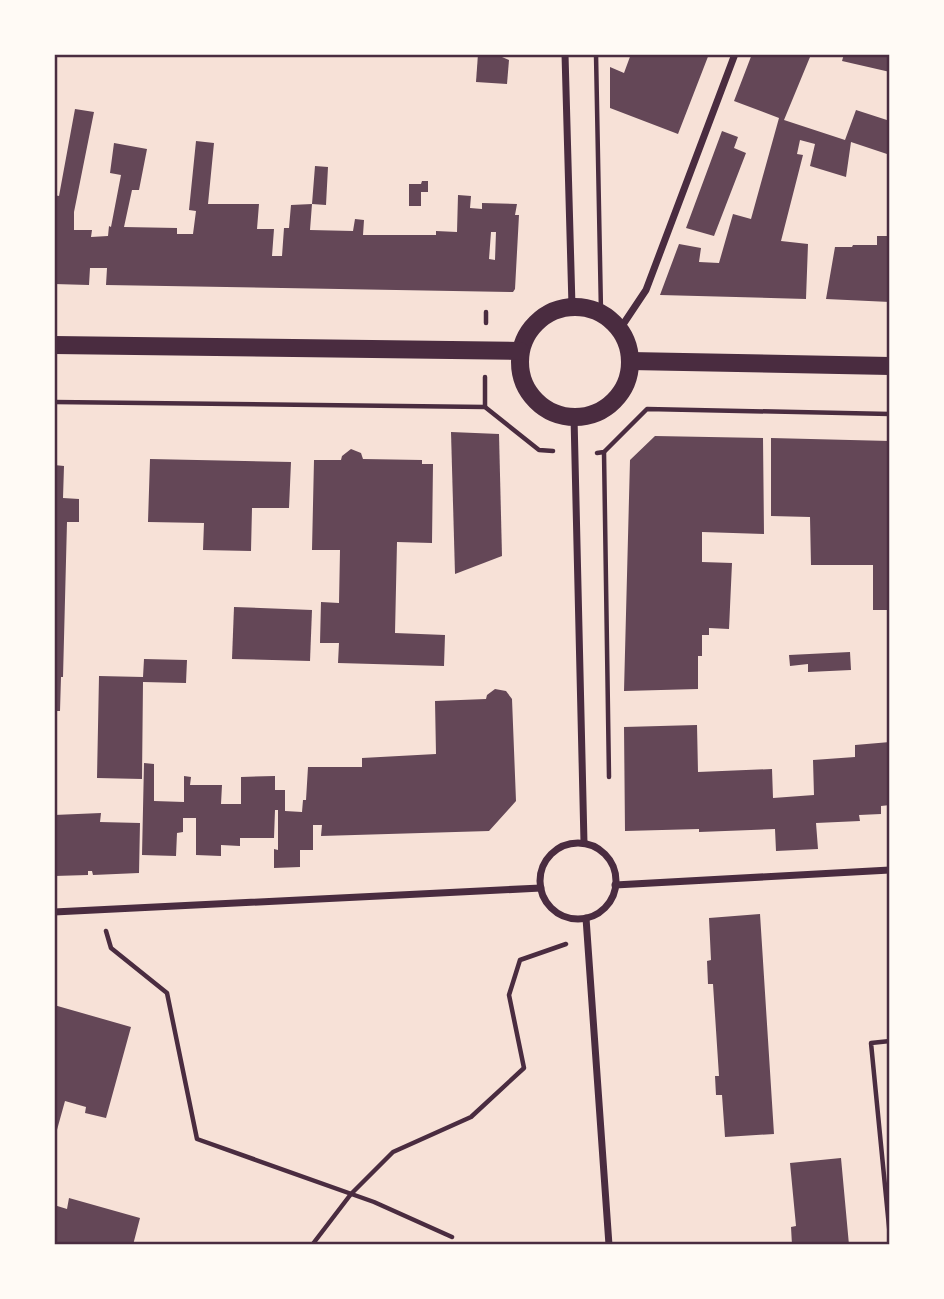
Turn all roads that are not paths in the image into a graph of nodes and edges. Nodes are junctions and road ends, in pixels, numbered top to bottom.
1 (565, 54) edge
2 (735, 54) edge
3 (572, 306) junction
4 (620, 329) junction
5 (54, 345) edge
6 (520, 351) junction
7 (630, 361) junction
8 (890, 366) edge
9 (574, 417) junction
10 (584, 844) junction
11 (890, 870) edge
12 (615, 886) junction
13 (541, 888) junction
14 (54, 912) edge
15 (586, 918) junction
16 (609, 1245) edge

1 - 3 street
2 - 4 street
3 - 4 main road
3 - 6 main road
4 - 7 main road
5 - 6 main road
6 - 9 main road
7 - 8 main road
7 - 9 main road
9 - 10 street
10 - 12 street
10 - 13 street
11 - 12 street
12 - 15 street
13 - 14 street
13 - 15 street
15 - 16 street

